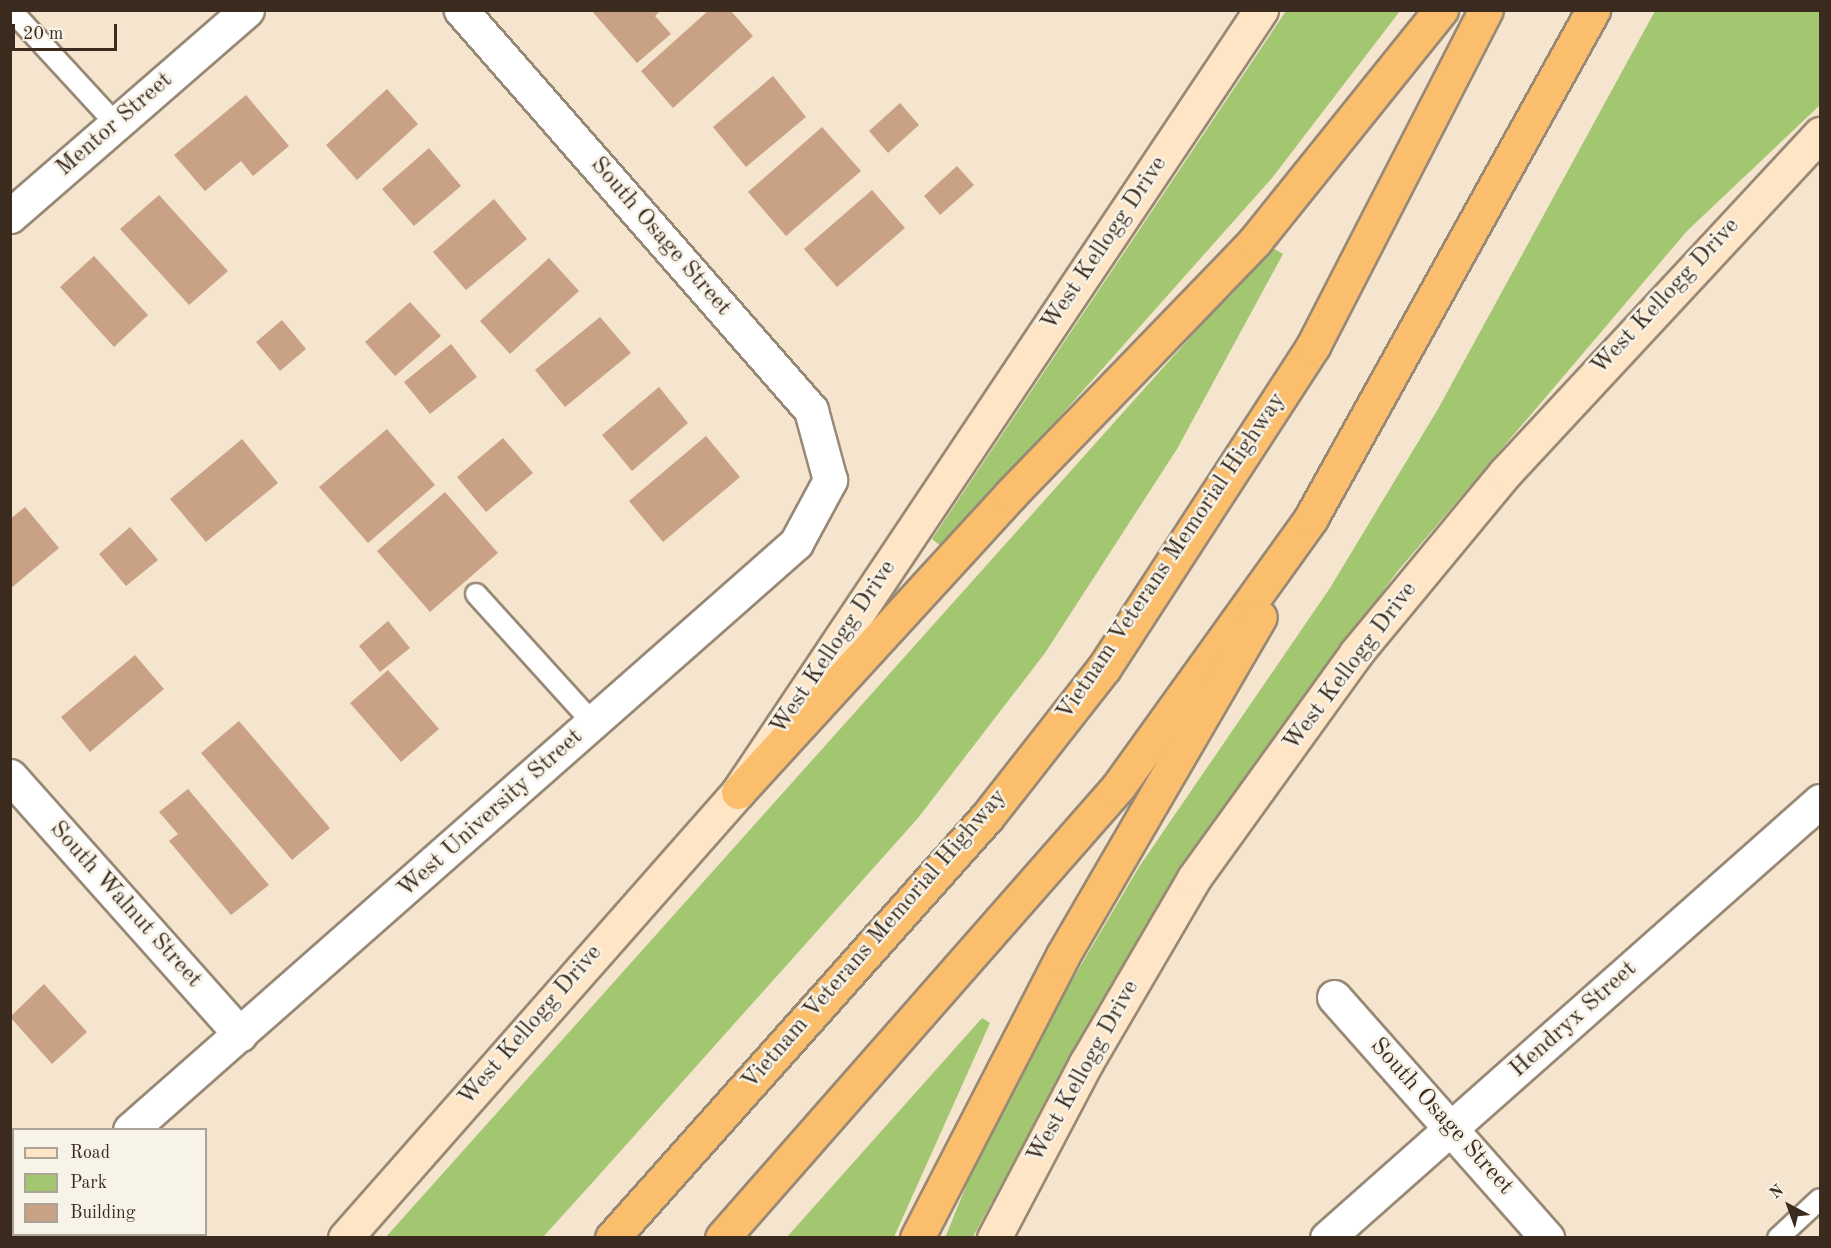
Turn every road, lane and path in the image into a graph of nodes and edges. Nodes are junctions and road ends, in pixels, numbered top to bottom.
1 (11, 10) edge
2 (247, 10) edge
3 (461, 10) edge
4 (1261, 10) edge
5 (1441, 10) edge
6 (1486, 10) edge
7 (1593, 10) edge
8 (116, 124) junction
9 (1821, 134) edge
10 (10, 216) edge
11 (830, 480) joint
12 (1311, 518) junction
13 (476, 594) dead end
14 (593, 723) junction
15 (10, 776) edge
16 (738, 792) junction
17 (1821, 801) edge
18 (1334, 997) dead end
19 (240, 1034) junction
20 (132, 1128) edge
21 (1451, 1129) junction
22 (1821, 1199) edge
23 (345, 1238) edge
24 (612, 1238) edge
25 (722, 1238) edge
26 (917, 1238) edge
27 (994, 1238) edge
28 (1327, 1238) edge
29 (1547, 1238) edge
30 (1778, 1238) edge

1 - 8 lane
2 - 8 street, Mentor Street
3 - 11 street, South Osage Street
4 - 16 main road, West Kellogg Drive
5 - 16 highway
6 - 24 highway, Vietnam Veterans Memorial Highway
7 - 12 highway
8 - 10 street, Mentor Street
9 - 27 main road, West Kellogg Drive
11 - 14 street, West University Street
12 - 25 highway
12 - 26 highway
13 - 14 lane
14 - 19 street, West University Street
15 - 19 street, South Walnut Street
16 - 23 main road, West Kellogg Drive
17 - 21 street, Hendryx Street
18 - 21 street, South Osage Street
19 - 20 street, West University Street
21 - 28 street, Hendryx Street
21 - 29 street, South Osage Street
22 - 30 lane

